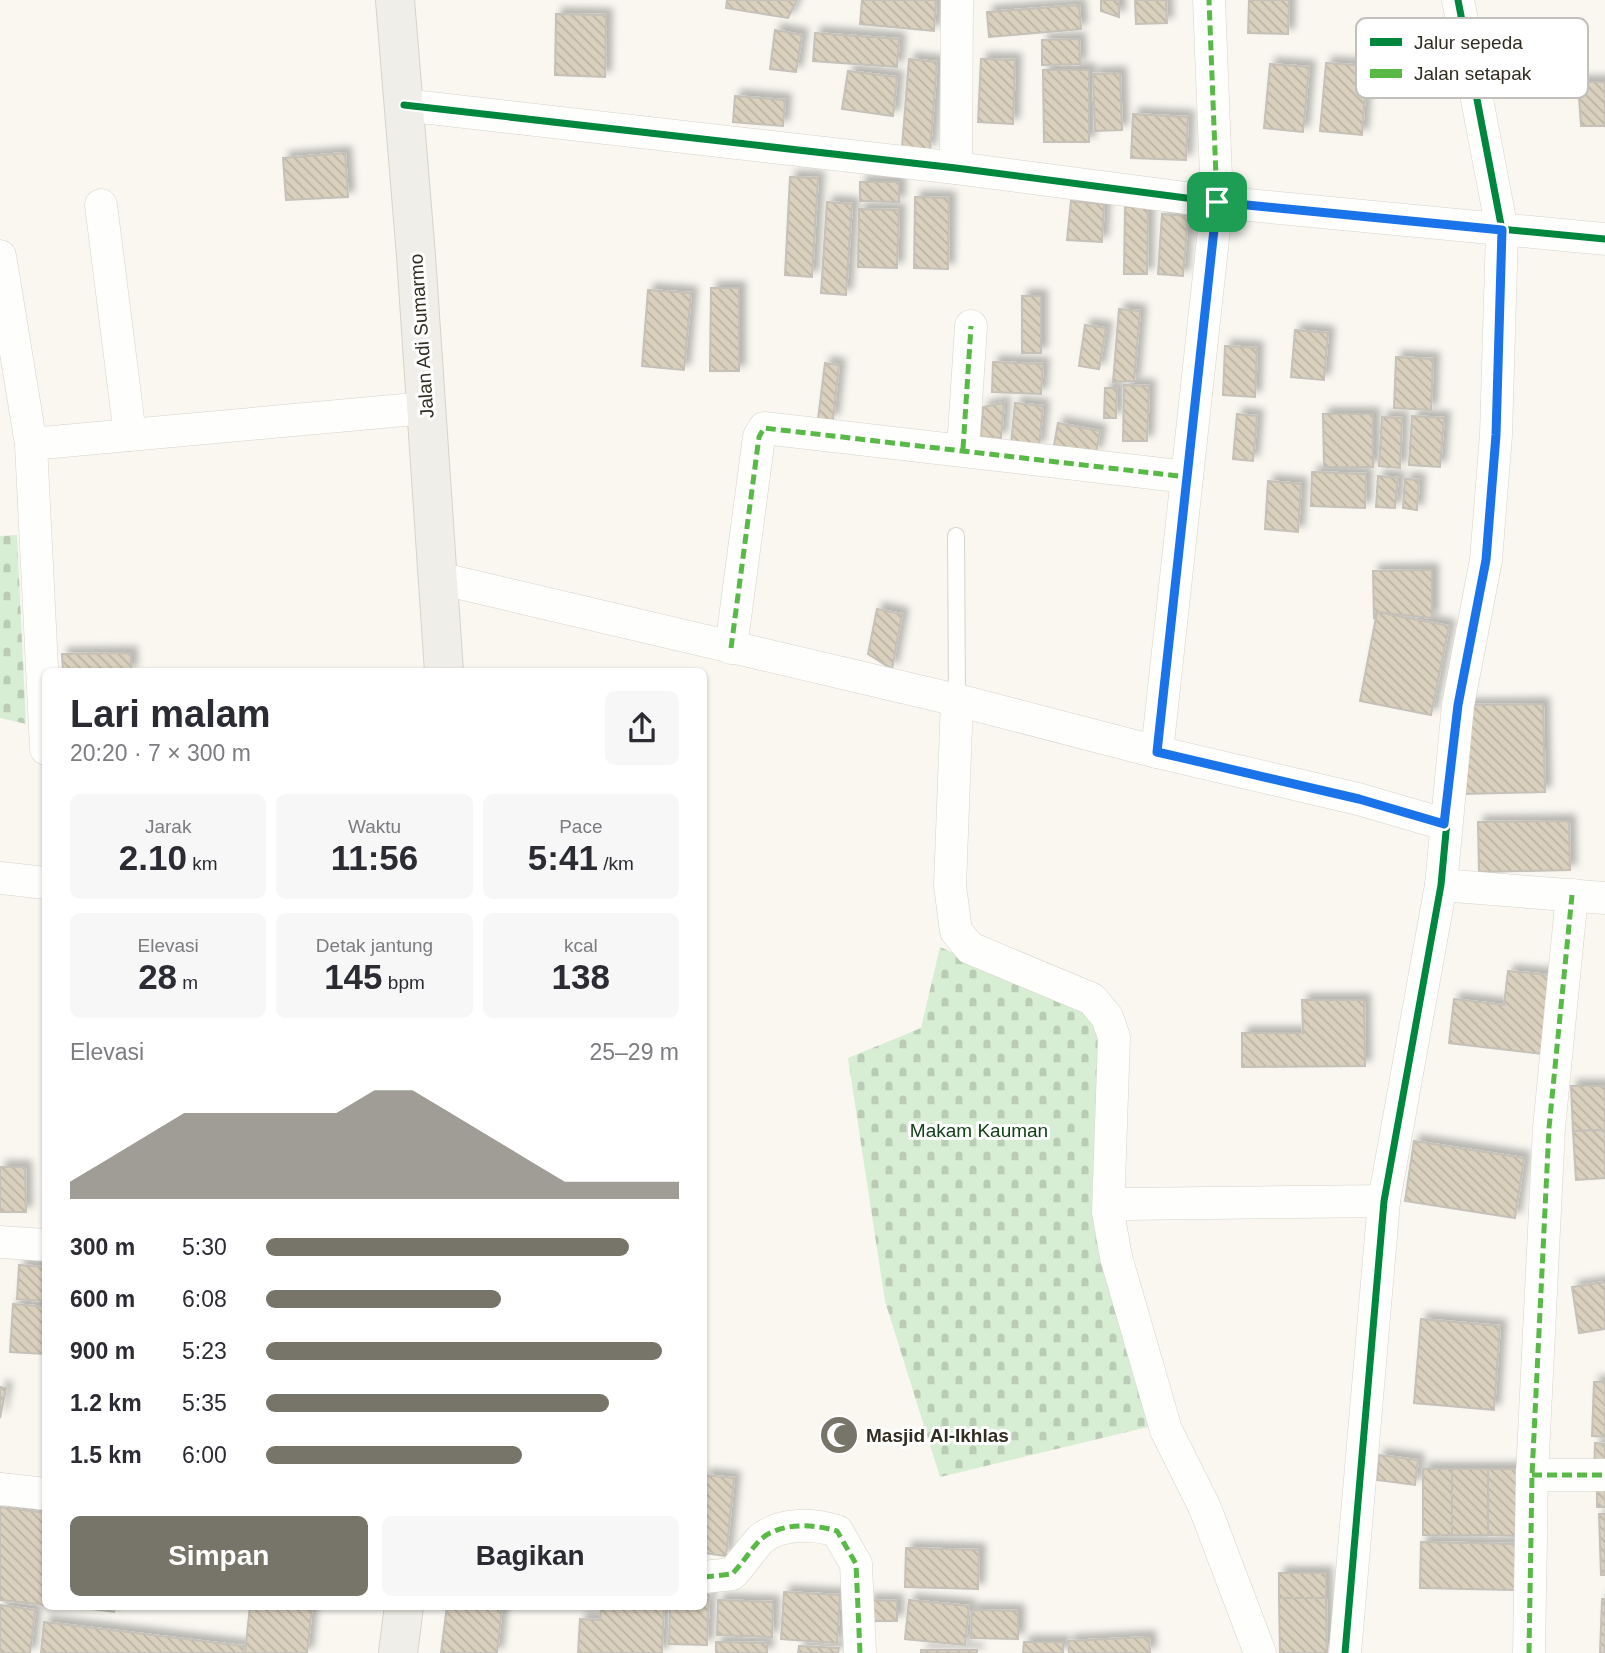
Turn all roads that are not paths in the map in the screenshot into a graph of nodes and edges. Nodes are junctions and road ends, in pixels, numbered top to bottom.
1 (395, 0) edge
2 (957, 0) edge
3 (1209, 0) edge
4 (1458, 0) edge
5 (1461, 18) edge
6 (1477, 98) edge
7 (404, 105) junction
8 (956, 168) junction
9 (1217, 202) junction
10 (101, 205) dead end
11 (1502, 230) junction
12 (1605, 239) edge
13 (0, 256) edge
14 (971, 326) dead end
15 (426, 408) junction
16 (130, 435) junction
17 (32, 443) junction
18 (963, 449) junction
19 (1187, 477) junction
20 (956, 536) dead end
21 (438, 578) junction
22 (731, 648) junction
23 (42, 668) edge
24 (444, 668) edge
25 (957, 700) junction
26 (1157, 752) junction
27 (1444, 824) junction
28 (0, 878) edge
29 (42, 883) edge
30 (1441, 885) junction
31 (1572, 895) junction
32 (1605, 898) edge
33 (1384, 1201) junction
34 (1125, 1204) dead end
35 (0, 1242) edge
36 (42, 1245) edge
37 (1532, 1475) junction
38 (1605, 1475) edge
39 (0, 1489) edge
40 (42, 1494) edge
41 (707, 1577) edge
42 (403, 1610) edge
43 (398, 1653) edge
44 (860, 1653) edge
45 (1260, 1653) edge
46 (1345, 1653) edge
47 (1529, 1653) edge

1 - 7 main road, Jalan Adi Sumarmo
2 - 8 street
3 - 9 street
4 - 5 street
6 - 11 street
7 - 8 street
7 - 15 main road, Jalan Adi Sumarmo
8 - 9 street
9 - 11 street
9 - 19 street
10 - 16 street
11 - 12 street
11 - 27 street
13 - 17 street
14 - 18 street
15 - 16 street
15 - 21 main road, Jalan Adi Sumarmo
16 - 17 street
17 - 23 street
18 - 19 street
18 - 22 street
19 - 26 street
20 - 25 lane
21 - 22 street
21 - 24 main road, Jalan Adi Sumarmo
22 - 25 street
25 - 26 street
25 - 45 street
26 - 27 street
27 - 30 street
28 - 29 street
30 - 31 street
30 - 33 street
31 - 32 street
31 - 37 street
33 - 34 street
33 - 46 street
35 - 36 street
37 - 38 street
37 - 47 street
39 - 40 street
41 - 44 street
42 - 43 main road

